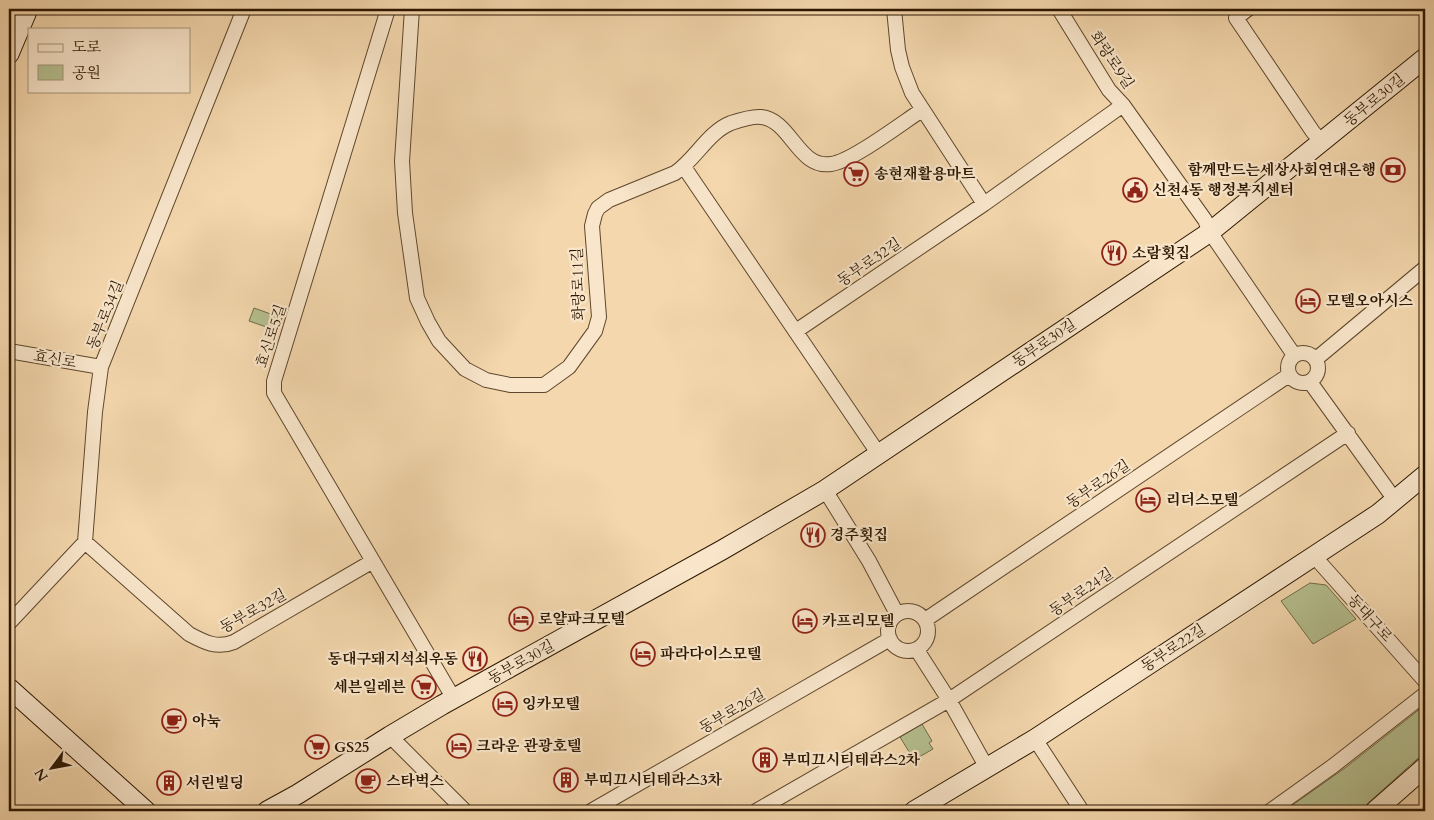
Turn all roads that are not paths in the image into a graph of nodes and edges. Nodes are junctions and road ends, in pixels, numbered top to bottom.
1 (28, 9) edge
2 (244, 9) edge
3 (388, 9) edge
4 (412, 9) edge
5 (894, 9) edge
6 (1059, 9) edge
7 (1248, 9) edge
8 (9, 54) edge
9 (1425, 58) edge
10 (1123, 105) junction
11 (922, 110) junction
12 (1322, 142) junction
13 (684, 167) junction
14 (984, 204) junction
15 (1210, 232) junction
16 (1425, 268) edge
17 (796, 331) junction
18 (9, 351) edge
19 (1294, 355) junction
20 (1316, 360) junction
21 (101, 367) junction
22 (1289, 375) junction
23 (1310, 382) junction
24 (1348, 434) junction
25 (878, 453) junction
26 (1425, 475) edge
27 (825, 490) junction
28 (1395, 500) junction
29 (85, 542) junction
30 (1314, 556) junction
31 (373, 561) junction
32 (897, 614) junction
33 (925, 620) junction
34 (9, 623) edge
35 (890, 639) junction
36 (917, 650) junction
37 (1425, 681) edge
38 (9, 688) edge
39 (1425, 694) edge
40 (454, 699) junction
41 (949, 700) junction
42 (390, 736) junction
43 (1036, 739) junction
44 (1425, 767) edge
45 (987, 768) junction
46 (146, 811) edge
47 (267, 811) edge
48 (465, 811) edge
49 (591, 811) edge
50 (756, 811) edge
51 (914, 811) edge
52 (1082, 811) edge
53 (1270, 811) edge
54 (1375, 811) edge

1 - 8 main road
2 - 21 street, 동부로34길
3 - 31 street, 효신로5길
4 - 13 street, 화랑로11길
5 - 11 street
6 - 10 street, 화랑로9길
7 - 12 street
9 - 12 main road, 동부로30길
10 - 14 street, 동부로32길
10 - 15 street
11 - 13 street, 화랑로11길
11 - 14 street
12 - 15 main road, 동부로30길
13 - 17 street
14 - 17 street, 동부로32길
15 - 19 street
15 - 25 main road, 동부로30길
16 - 20 street
17 - 25 street
18 - 21 street, 효신로
19 - 20 street
19 - 22 street
20 - 23 street
21 - 29 street, 동부로34길
22 - 23 street
22 - 33 street, 동부로26길
23 - 24 street
24 - 28 street
24 - 41 street, 동부로24길
25 - 27 main road, 동부로30길
26 - 28 main road, 동부로22길
27 - 32 street
27 - 40 main road, 동부로30길
28 - 30 main road, 동부로22길
29 - 31 street, 동부로32길
29 - 34 street
30 - 37 street, 동대구로
30 - 43 main road, 동부로22길
31 - 40 street, 효신로5길
32 - 33 street
32 - 35 street
33 - 36 street
35 - 36 street
35 - 49 street, 동부로26길
36 - 41 street
38 - 46 main road
39 - 53 street
40 - 42 main road, 동부로30길
41 - 45 street
41 - 50 street, 동부로24길
42 - 47 main road, 동부로30길
42 - 48 street
43 - 45 main road, 동부로22길
43 - 52 street
44 - 54 main road
45 - 51 main road, 동부로22길

